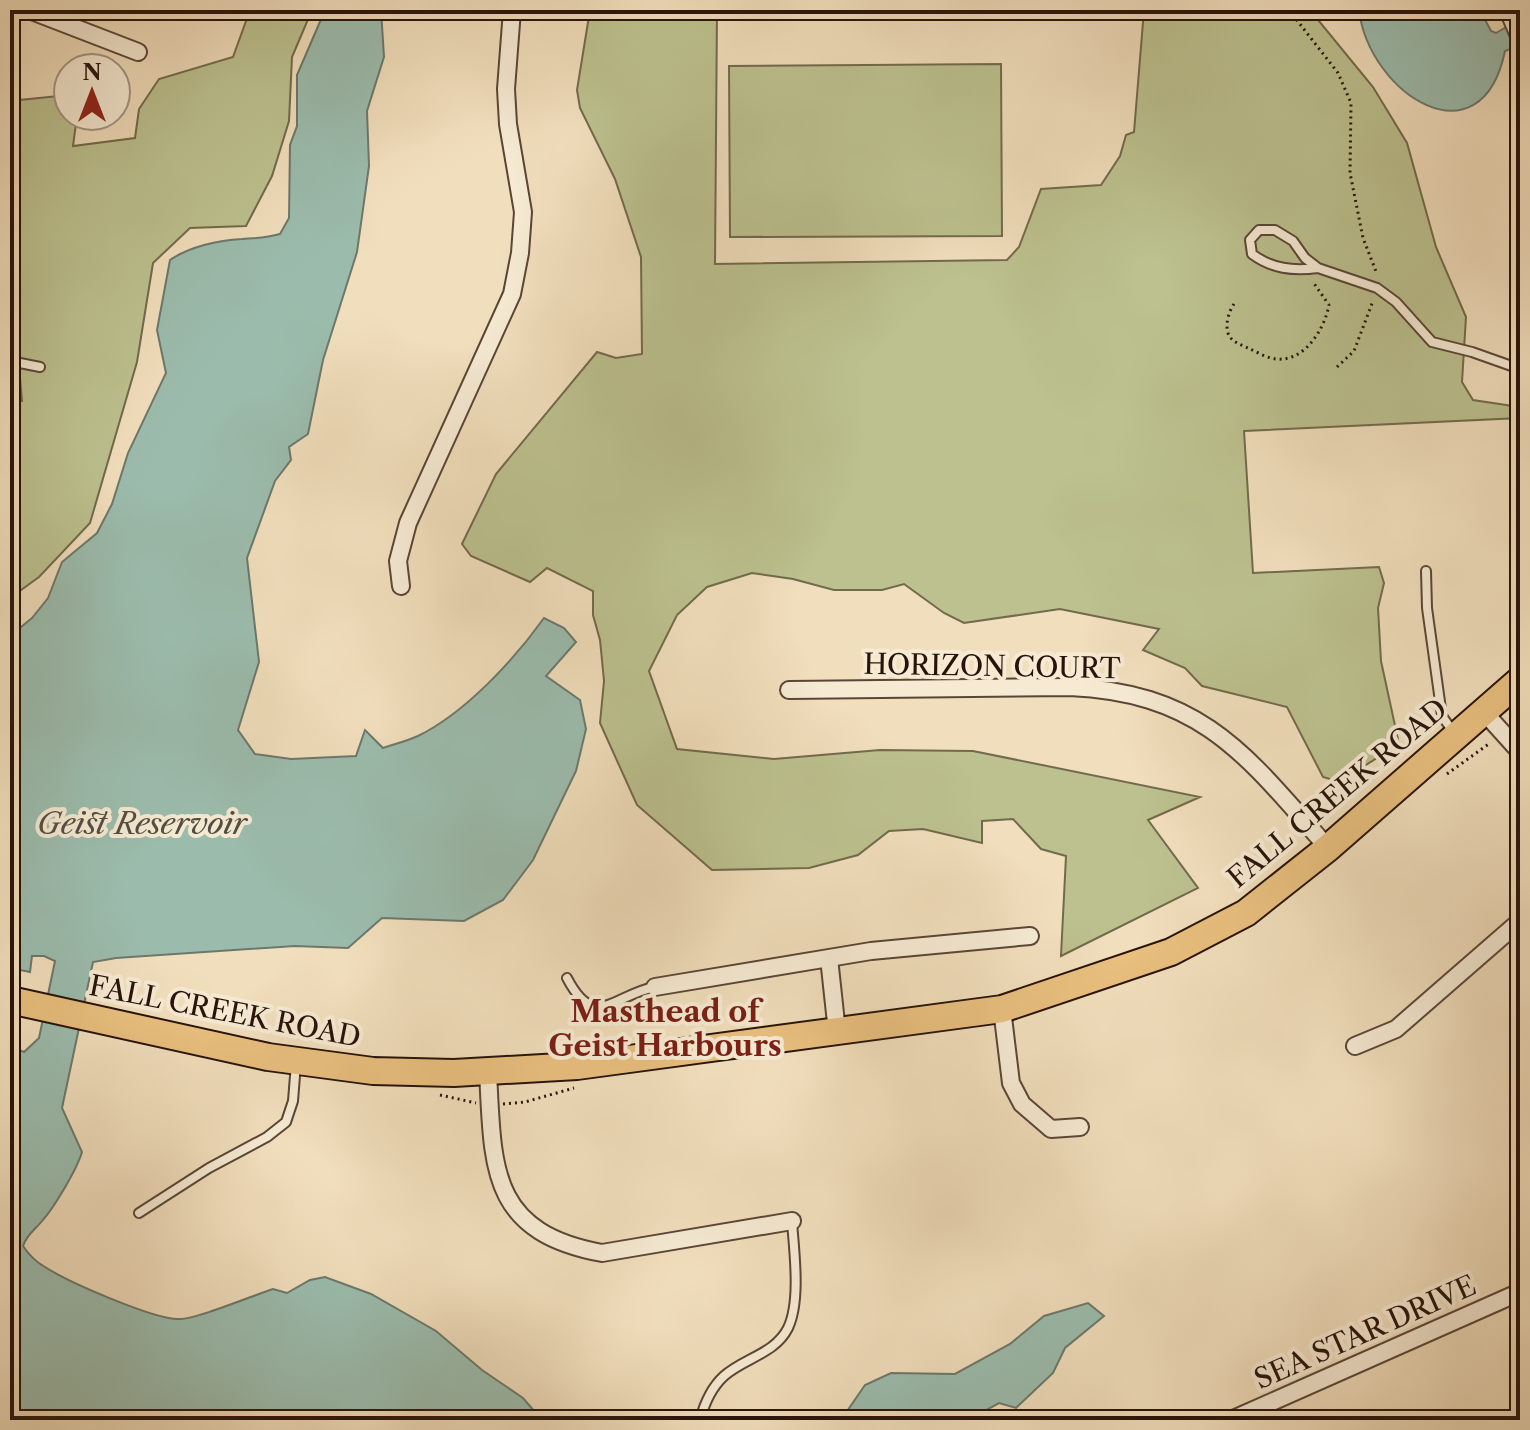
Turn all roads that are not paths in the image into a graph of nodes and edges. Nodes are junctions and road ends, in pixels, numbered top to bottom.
1 (29, 10) edge
2 (512, 10) edge
3 (1508, 10) edge
4 (1520, 38) edge
5 (138, 52) dead end
6 (1318, 268) junction
7 (10, 361) edge
8 (40, 367) dead end
9 (1520, 369) edge
10 (1426, 571) dead end
11 (401, 586) dead end
12 (1520, 680) edge
13 (789, 690) dead end
14 (1484, 712) junction
15 (1456, 736) junction
16 (1520, 752) edge
17 (1328, 848) junction
18 (1520, 921) edge
19 (1030, 936) dead end
20 (829, 958) junction
21 (567, 978) dead end
22 (655, 987) joint
23 (10, 1000) edge
24 (1002, 1009) junction
25 (837, 1032) junction
26 (1355, 1046) dead end
27 (296, 1062) junction
28 (488, 1072) junction
29 (1080, 1127) dead end
30 (139, 1213) dead end
31 (792, 1221) joint
32 (1520, 1292) edge
33 (700, 1420) edge
34 (1231, 1420) edge

1 - 5 street
2 - 11 street
3 - 4 street
6 - 6 lane
6 - 9 lane
7 - 8 lane
10 - 15 lane
12 - 14 main road, FALL CREEK ROAD
13 - 17 street, HORIZON COURT
14 - 15 main road, FALL CREEK ROAD
14 - 16 street
15 - 17 main road, FALL CREEK ROAD
17 - 24 main road, FALL CREEK ROAD
18 - 26 street
19 - 20 street
20 - 22 street
20 - 25 street
21 - 22 lane
23 - 27 main road, FALL CREEK ROAD
24 - 25 main road, FALL CREEK ROAD
24 - 29 street
25 - 28 main road, FALL CREEK ROAD
27 - 28 main road, FALL CREEK ROAD
27 - 30 lane
28 - 31 street
31 - 33 lane
32 - 34 street, SEA STAR DRIVE

